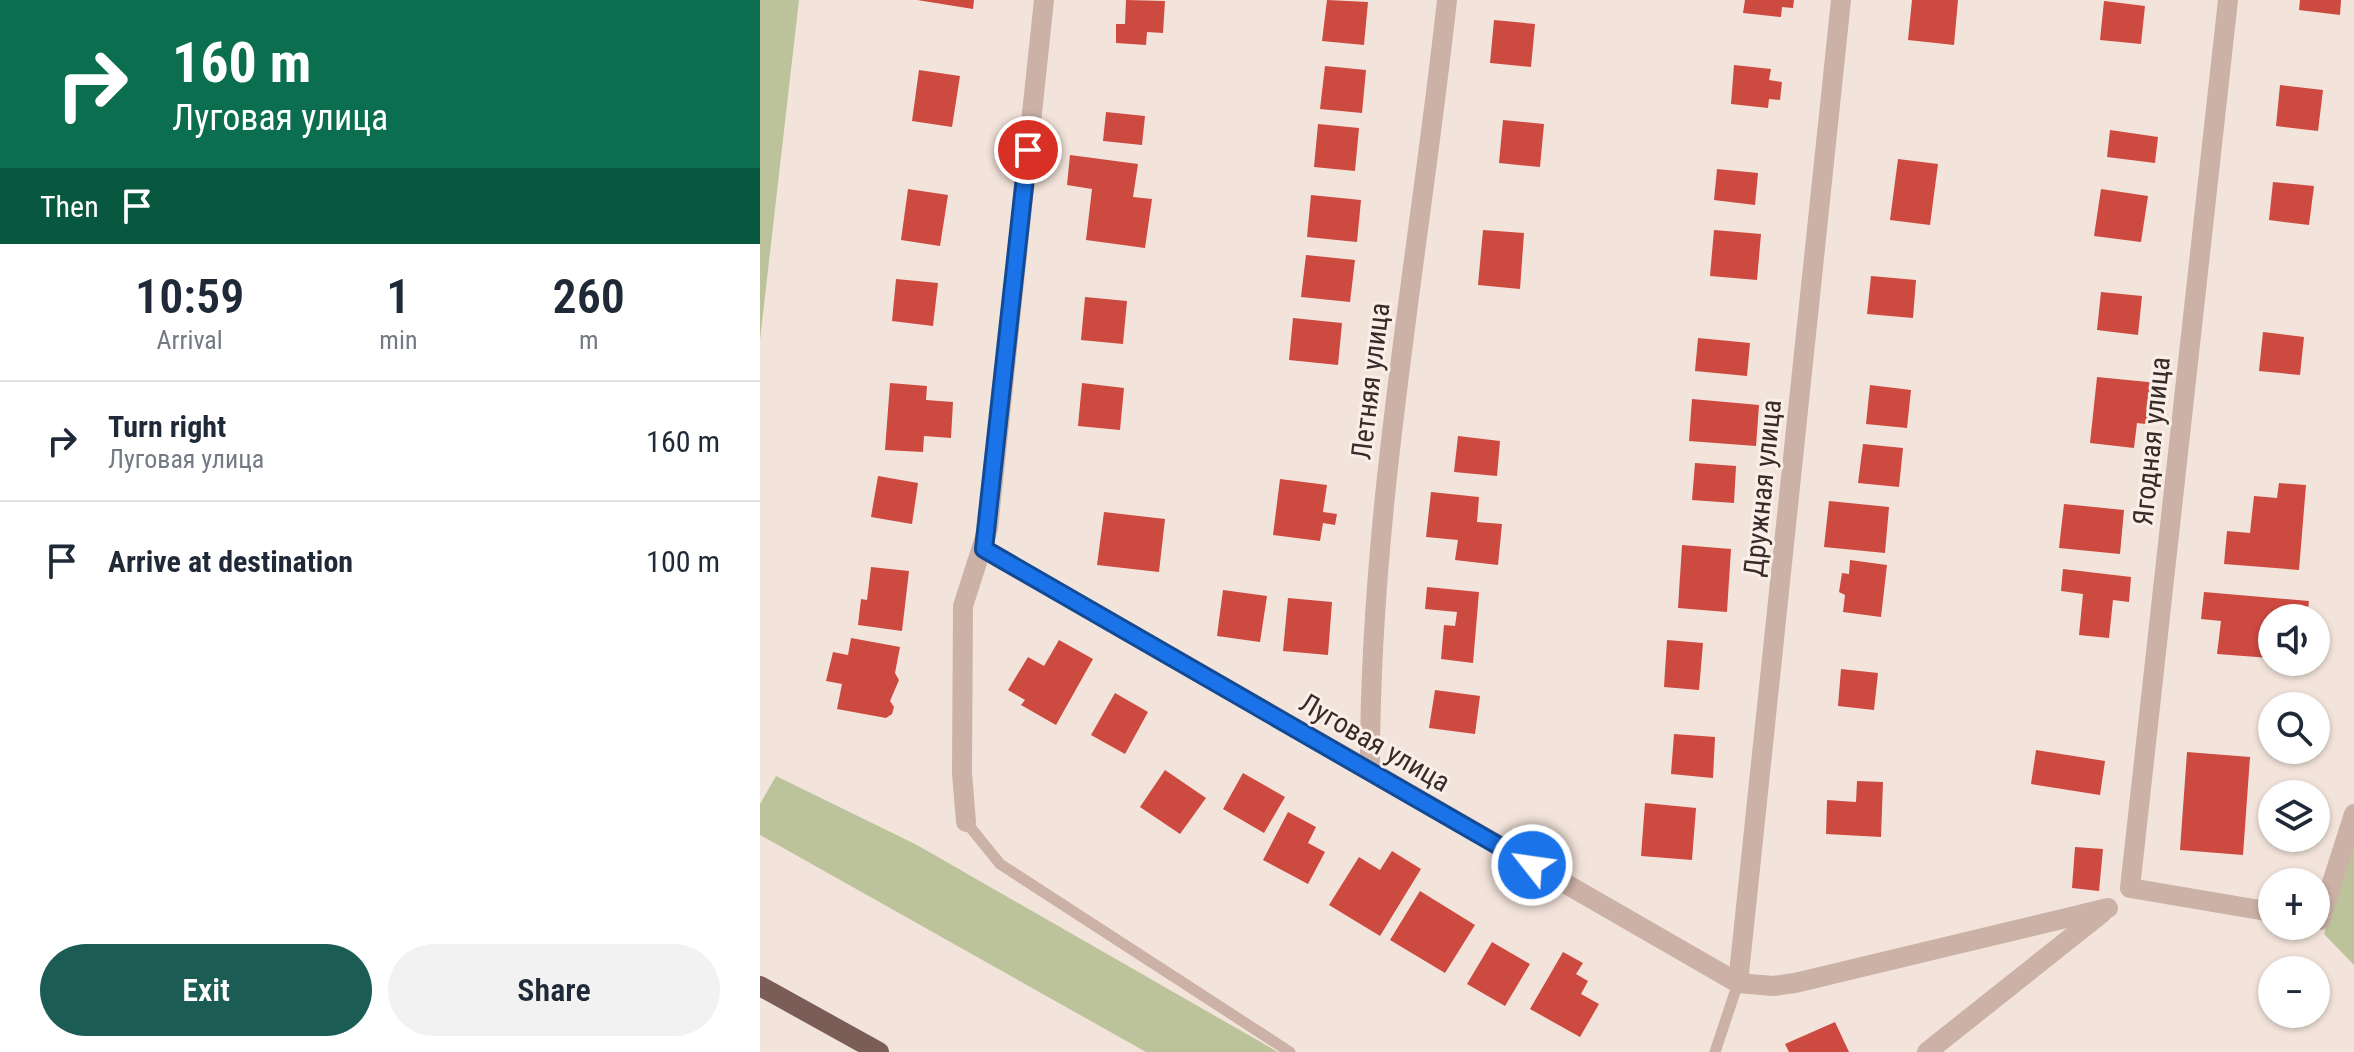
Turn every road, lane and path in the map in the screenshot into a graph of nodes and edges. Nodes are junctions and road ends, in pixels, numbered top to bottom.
1 (1044, 0) edge
2 (1447, 0) edge
3 (1841, 0) edge
4 (2228, 0) edge
5 (984, 549) junction
6 (1370, 771) junction
7 (2354, 814) edge
8 (966, 822) joint
9 (2330, 889) edge
10 (2258, 910) edge
11 (1738, 983) junction
12 (760, 986) edge
13 (879, 1052) edge
14 (1290, 1052) edge
15 (1715, 1052) edge
16 (1927, 1052) edge

1 - 5 street
2 - 6 street, Летняя улица
3 - 11 street, Дружная улица
4 - 10 street, Ягодная улица
5 - 6 street, Луговая улица
5 - 8 street
6 - 11 street, Луговая улица
7 - 9 street
8 - 14 lane
11 - 15 lane
11 - 16 street
12 - 13 main road

